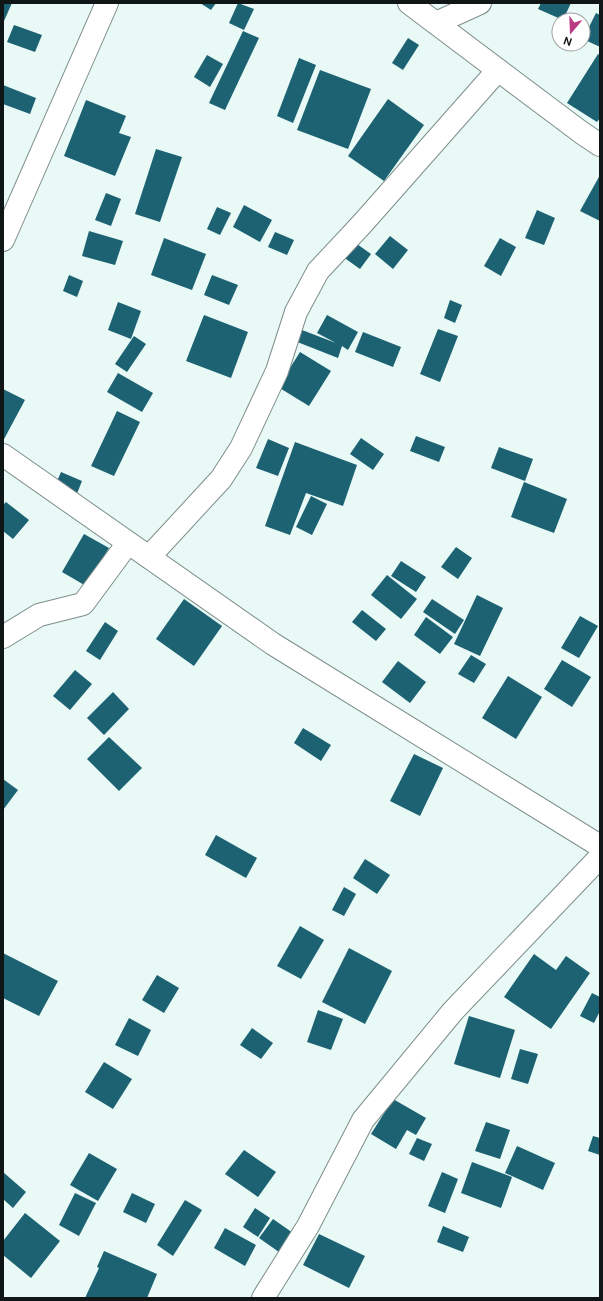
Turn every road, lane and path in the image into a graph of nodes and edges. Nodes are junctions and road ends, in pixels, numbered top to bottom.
1 (107, 3) edge
2 (409, 3) edge
3 (480, 3) edge
4 (436, 23) junction
5 (498, 70) junction
6 (600, 145) edge
7 (3, 240) edge
8 (3, 455) edge
9 (128, 544) junction
10 (149, 557) junction
11 (3, 637) edge
12 (600, 846) edge
13 (600, 857) edge
14 (263, 1298) edge

1 - 7 street
2 - 4 street
3 - 4 street
4 - 5 street
5 - 6 street
5 - 10 street
8 - 9 street
9 - 10 street
9 - 11 street
10 - 12 street
13 - 14 street

